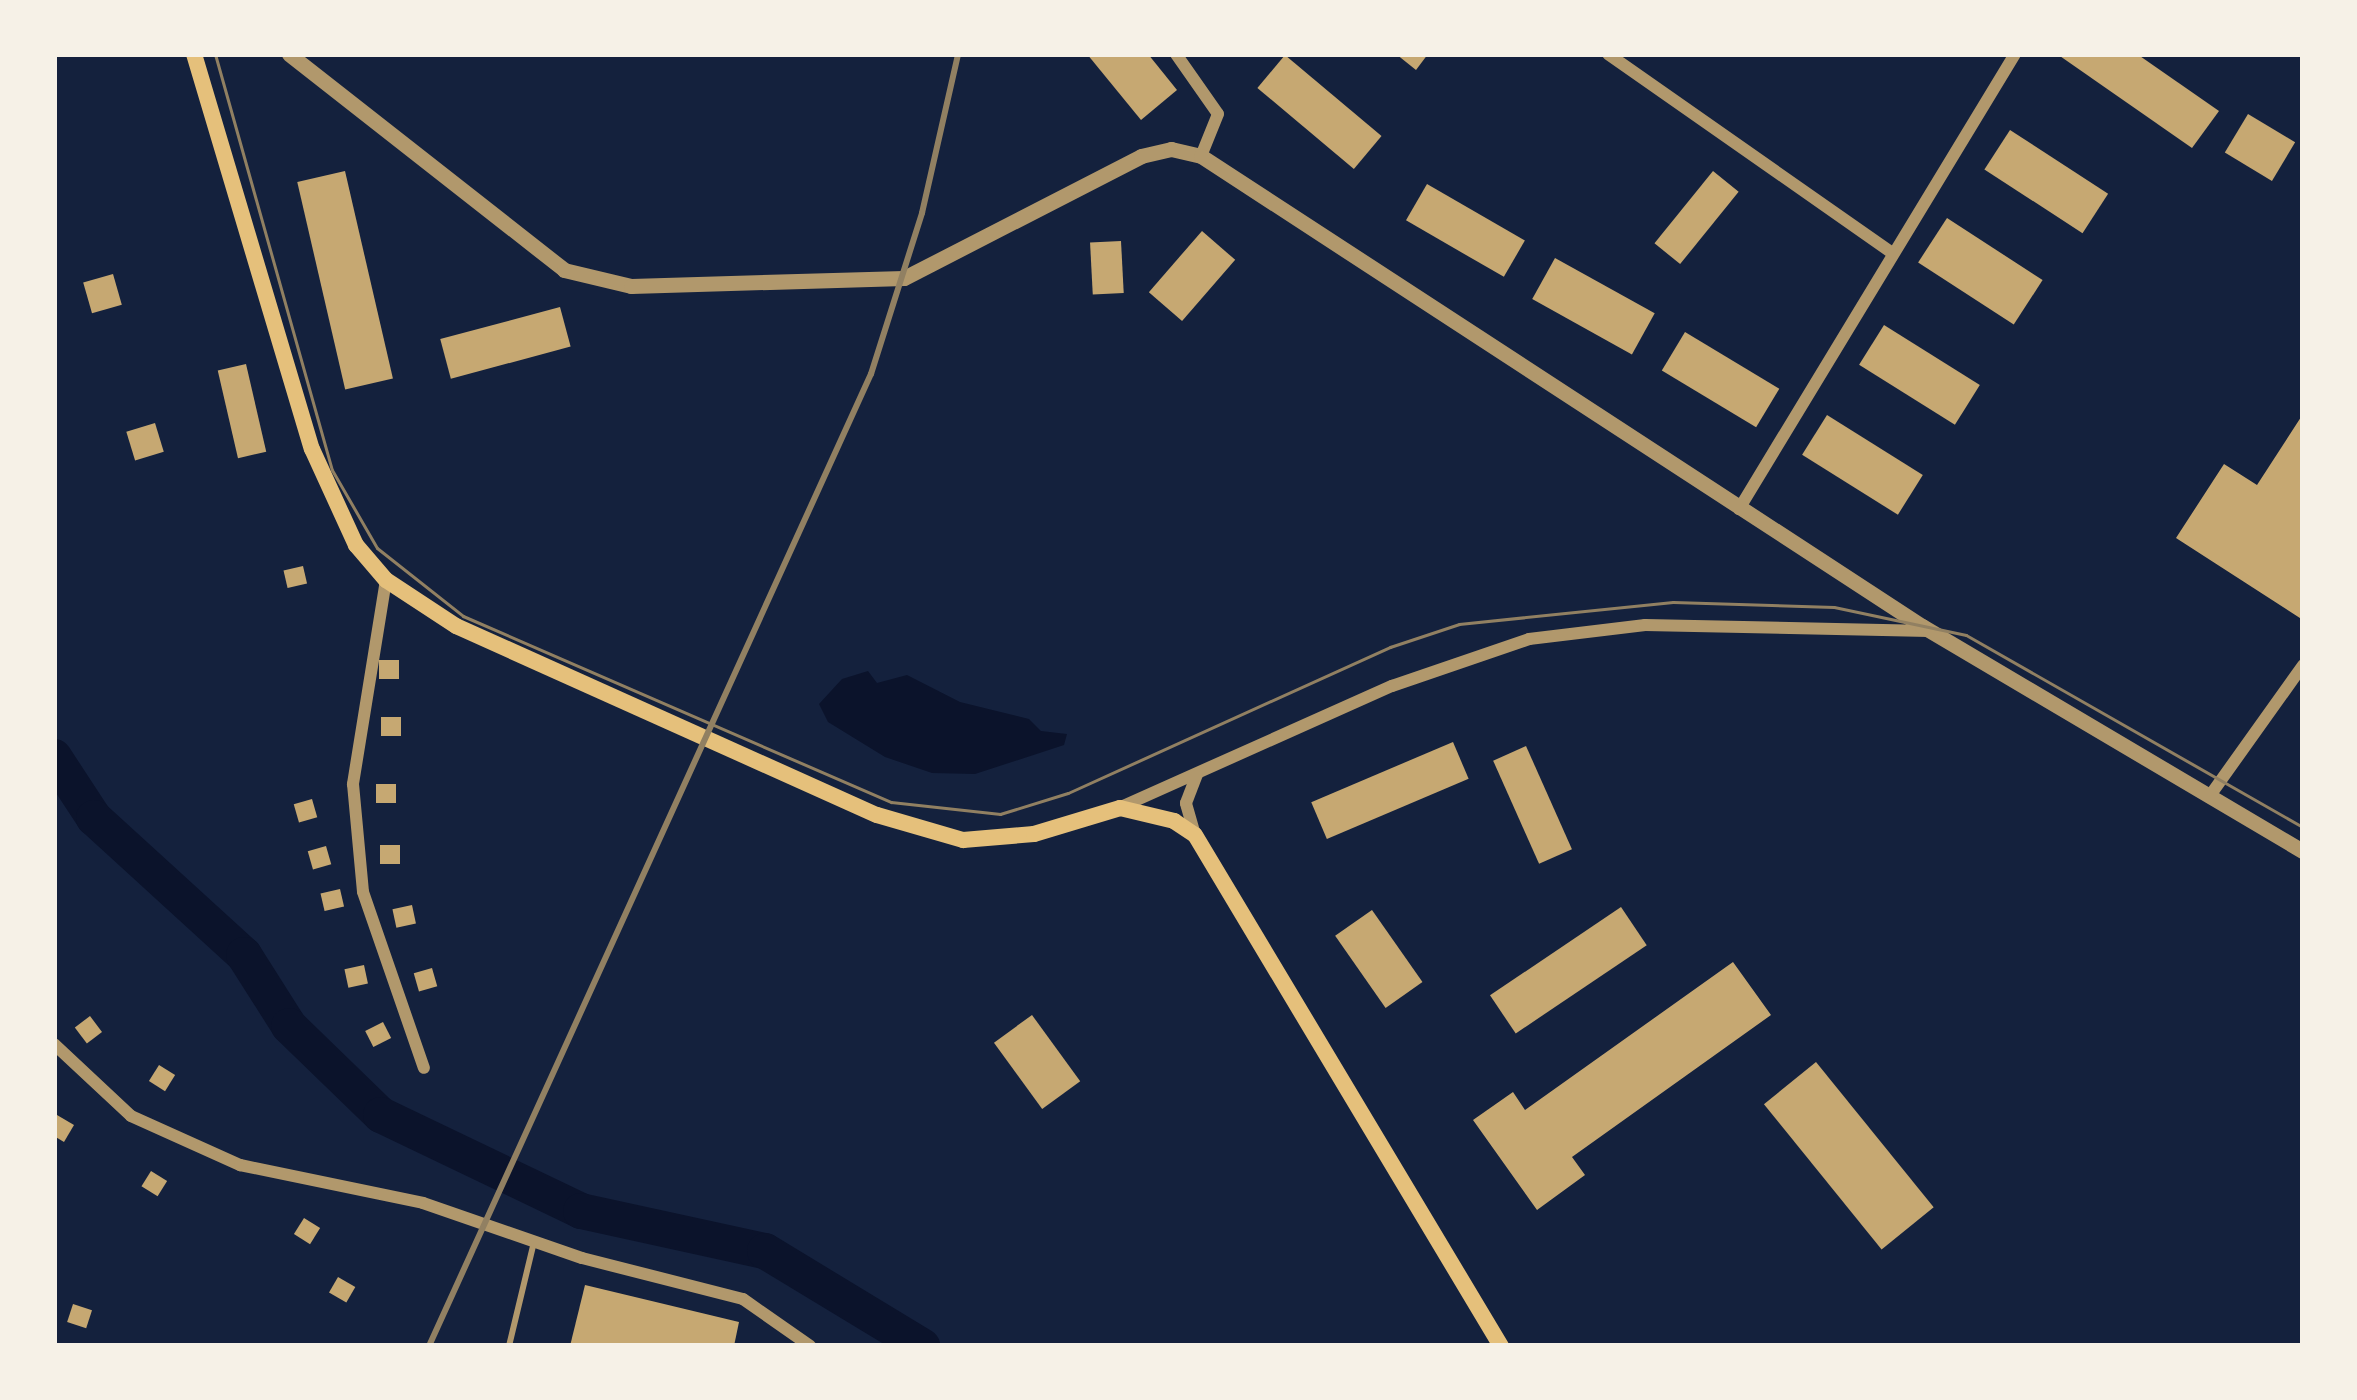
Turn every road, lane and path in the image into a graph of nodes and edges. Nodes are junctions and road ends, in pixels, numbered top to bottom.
1 (194, 54) edge
2 (290, 54) edge
3 (1176, 54) edge
4 (1608, 54) edge
5 (2015, 54) edge
6 (1201, 156) junction
7 (1892, 254) junction
8 (1738, 509) junction
9 (386, 580) junction
10 (1930, 632) junction
11 (2303, 665) edge
12 (1197, 774) junction
13 (2209, 797) junction
14 (1120, 808) junction
15 (1195, 835) junction
16 (2303, 851) edge
17 (54, 1044) edge
18 (424, 1068) dead end
19 (534, 1242) junction
20 (508, 1346) edge
21 (810, 1346) edge
22 (1501, 1346) edge

1 - 9 main road
2 - 6 street
3 - 6 street
4 - 7 street
5 - 7 street
6 - 8 street
7 - 8 street
8 - 10 street
9 - 14 main road
9 - 18 street
10 - 12 street
10 - 13 street
11 - 13 street
12 - 14 street
12 - 15 street
13 - 16 street
14 - 15 main road
15 - 22 main road
17 - 19 street
19 - 20 lane
19 - 21 street

